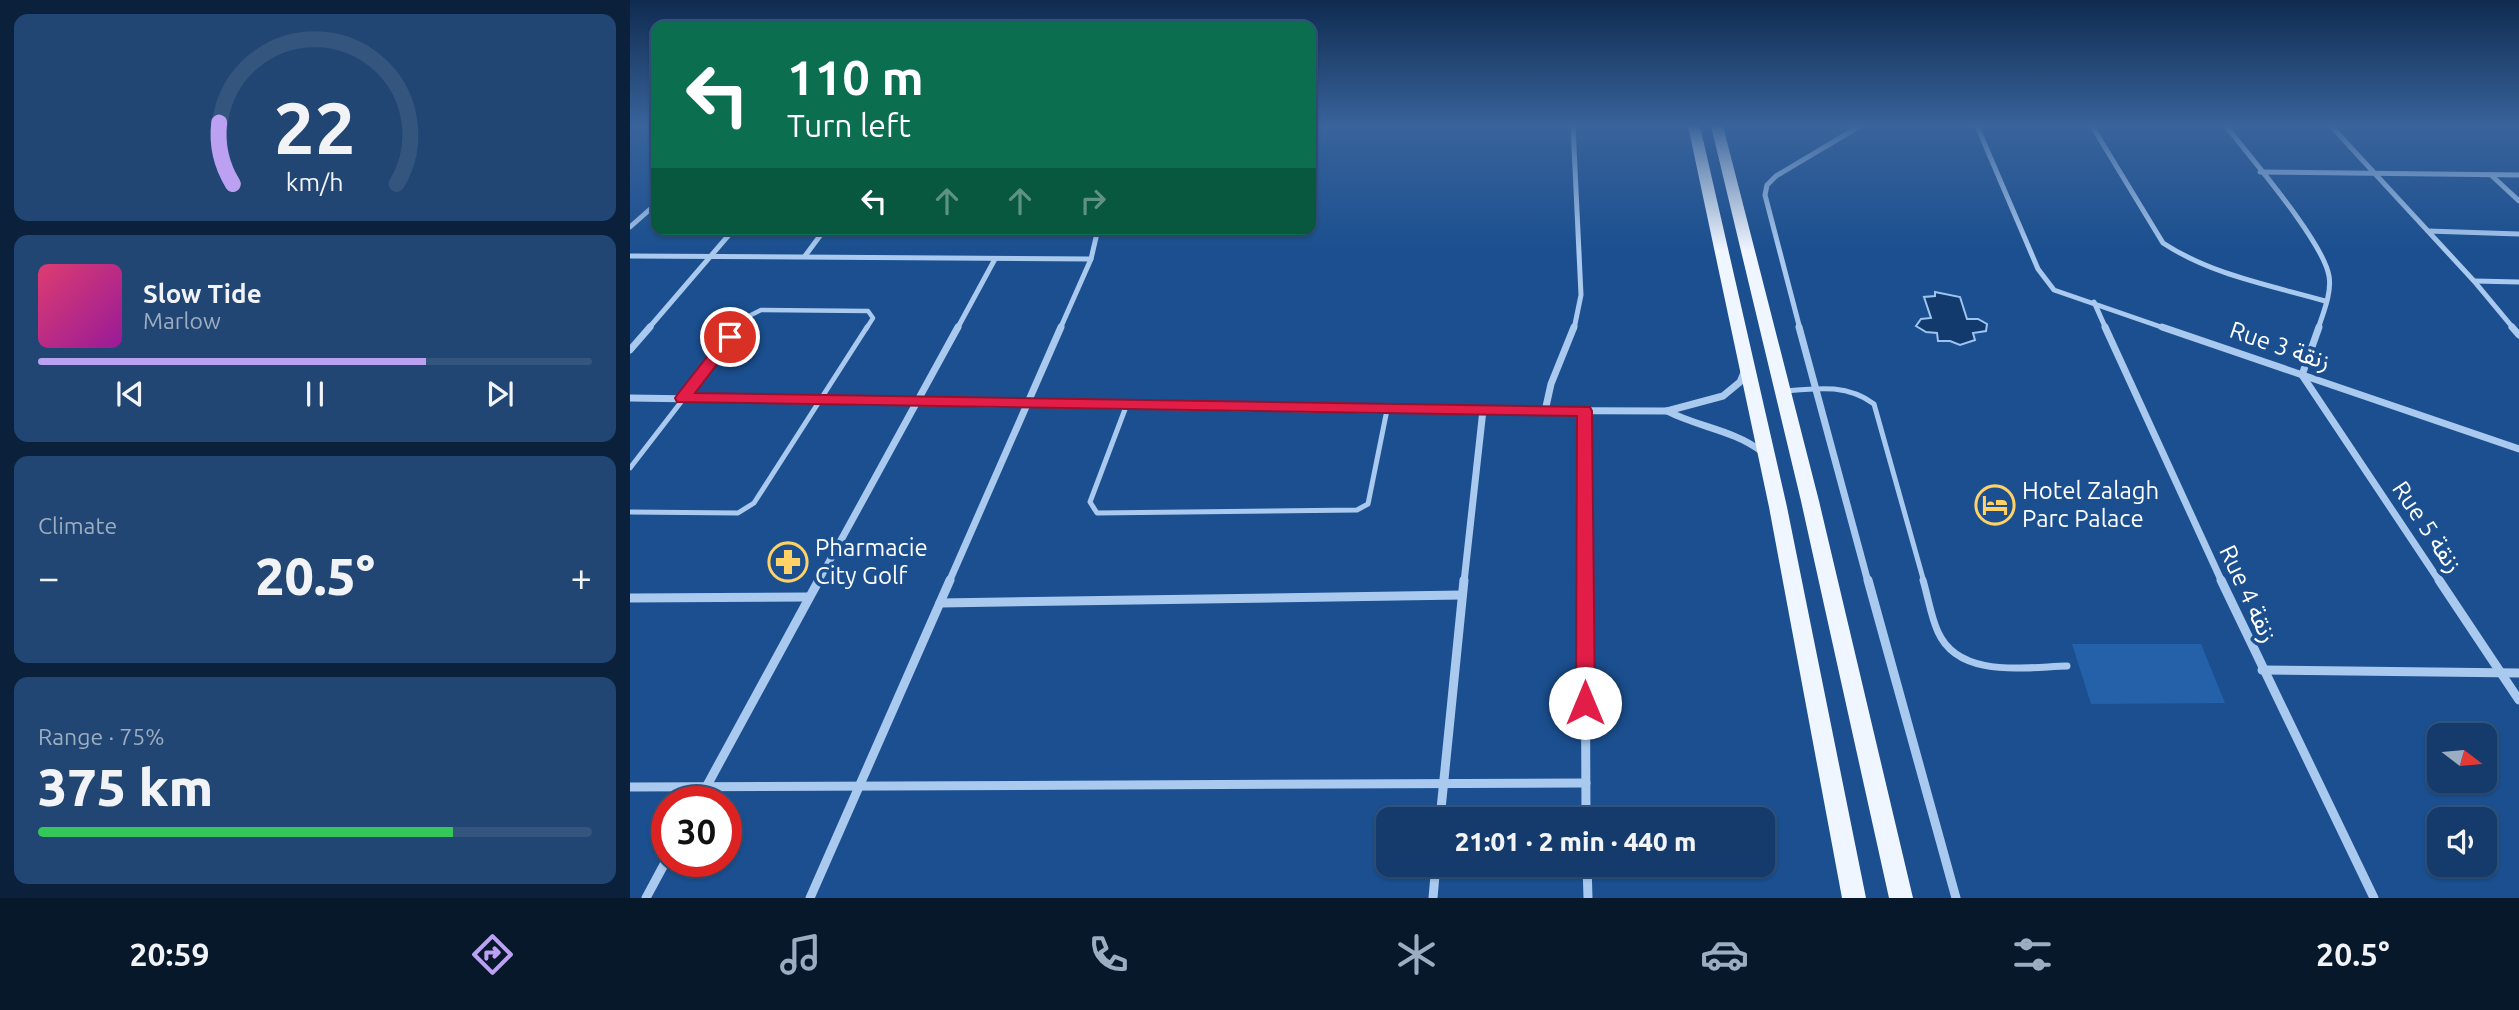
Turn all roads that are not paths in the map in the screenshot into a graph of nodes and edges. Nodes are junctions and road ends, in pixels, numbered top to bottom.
1 (1575, 168) edge
2 (1703, 168) edge
3 (1727, 168) edge
4 (1790, 168) edge
5 (1995, 168) edge
6 (2117, 168) edge
7 (2257, 168) edge
8 (2369, 168) edge
9 (2260, 172) junction
10 (2374, 173) junction
11 (2490, 175) junction
12 (2519, 175) edge
13 (2519, 201) edge
14 (651, 208) edge
15 (630, 227) edge
16 (2428, 231) junction
17 (2519, 234) edge
18 (729, 235) edge
19 (821, 235) edge
20 (1097, 235) edge
21 (630, 256) edge
22 (805, 256) junction
23 (710, 257) junction
24 (995, 258) junction
25 (1091, 259) junction
26 (2474, 281) junction
27 (2519, 282) edge
28 (2325, 301) junction
29 (2094, 302) junction
30 (2519, 335) edge
31 (630, 350) edge
32 (1745, 359) junction
33 (2302, 375) junction
34 (1815, 389) junction
35 (1783, 391) junction
36 (630, 398) edge
37 (682, 398) junction
38 (819, 402) junction
39 (916, 402) junction
40 (1029, 403) junction
41 (1128, 404) junction
42 (1387, 410) junction
43 (1483, 410) junction
44 (1545, 411) junction
45 (1585, 411) junction
46 (1667, 411) junction
47 (2519, 449) edge
48 (1767, 457) junction
49 (630, 468) edge
50 (630, 512) edge
51 (1462, 596) junction
52 (807, 597) junction
53 (630, 598) edge
54 (940, 603) junction
55 (2067, 666) dead end
56 (2262, 670) junction
57 (2501, 673) junction
58 (2519, 673) edge
59 (2519, 701) edge
60 (1444, 783) junction
61 (1586, 783) junction
62 (707, 786) edge
63 (861, 786) junction
64 (630, 787) edge
65 (651, 787) edge
66 (742, 787) edge
67 (1441, 807) edge
68 (1586, 807) edge
69 (657, 877) edge
70 (1435, 877) edge
71 (1587, 877) edge
72 (646, 898) edge
73 (810, 898) edge
74 (1433, 898) edge
75 (1588, 898) edge
76 (1854, 898) edge
77 (1900, 898) edge
78 (1956, 898) edge
79 (2374, 898) edge

1 - 44 street
2 - 32 main road
3 - 35 main road
4 - 34 street
5 - 29 street, Rue 3 زنقة
6 - 28 street
7 - 9 street
8 - 10 street
9 - 10 street
9 - 28 street
10 - 11 street
10 - 16 street
11 - 12 street
11 - 13 street
14 - 15 street
16 - 17 street
16 - 26 street
18 - 23 street
19 - 22 street
20 - 25 street
21 - 23 street
22 - 23 street
22 - 24 street
23 - 31 street
24 - 25 street
24 - 39 street
25 - 40 street
26 - 27 street
26 - 30 street
28 - 33 street
29 - 33 street, Rue 3 زنقة
29 - 56 street, Rue 4 زنقة
32 - 46 street
32 - 48 main road
33 - 47 street, Rue 3 زنقة
33 - 57 street, Rue 5 زنقة
34 - 35 lane
34 - 55 lane
34 - 78 street
35 - 77 main road
36 - 37 street
37 - 38 street
37 - 38 lane
37 - 49 lane
38 - 39 street
38 - 50 lane
39 - 40 street
39 - 52 street
40 - 41 street
40 - 54 street
41 - 42 street
41 - 42 lane
42 - 43 street
43 - 44 street
43 - 51 street
44 - 45 street
45 - 46 street
45 - 61 street
46 - 48 street
48 - 76 main road
51 - 54 street
51 - 60 street
52 - 53 street
52 - 62 street
54 - 63 street
56 - 57 street
56 - 79 street, Rue 4 زنقة
57 - 58 street
57 - 59 street, Rue 5 زنقة
60 - 61 street
60 - 63 street
60 - 67 street
61 - 68 street
63 - 66 street
63 - 73 street
64 - 65 street
69 - 72 street
70 - 74 street
71 - 75 street

